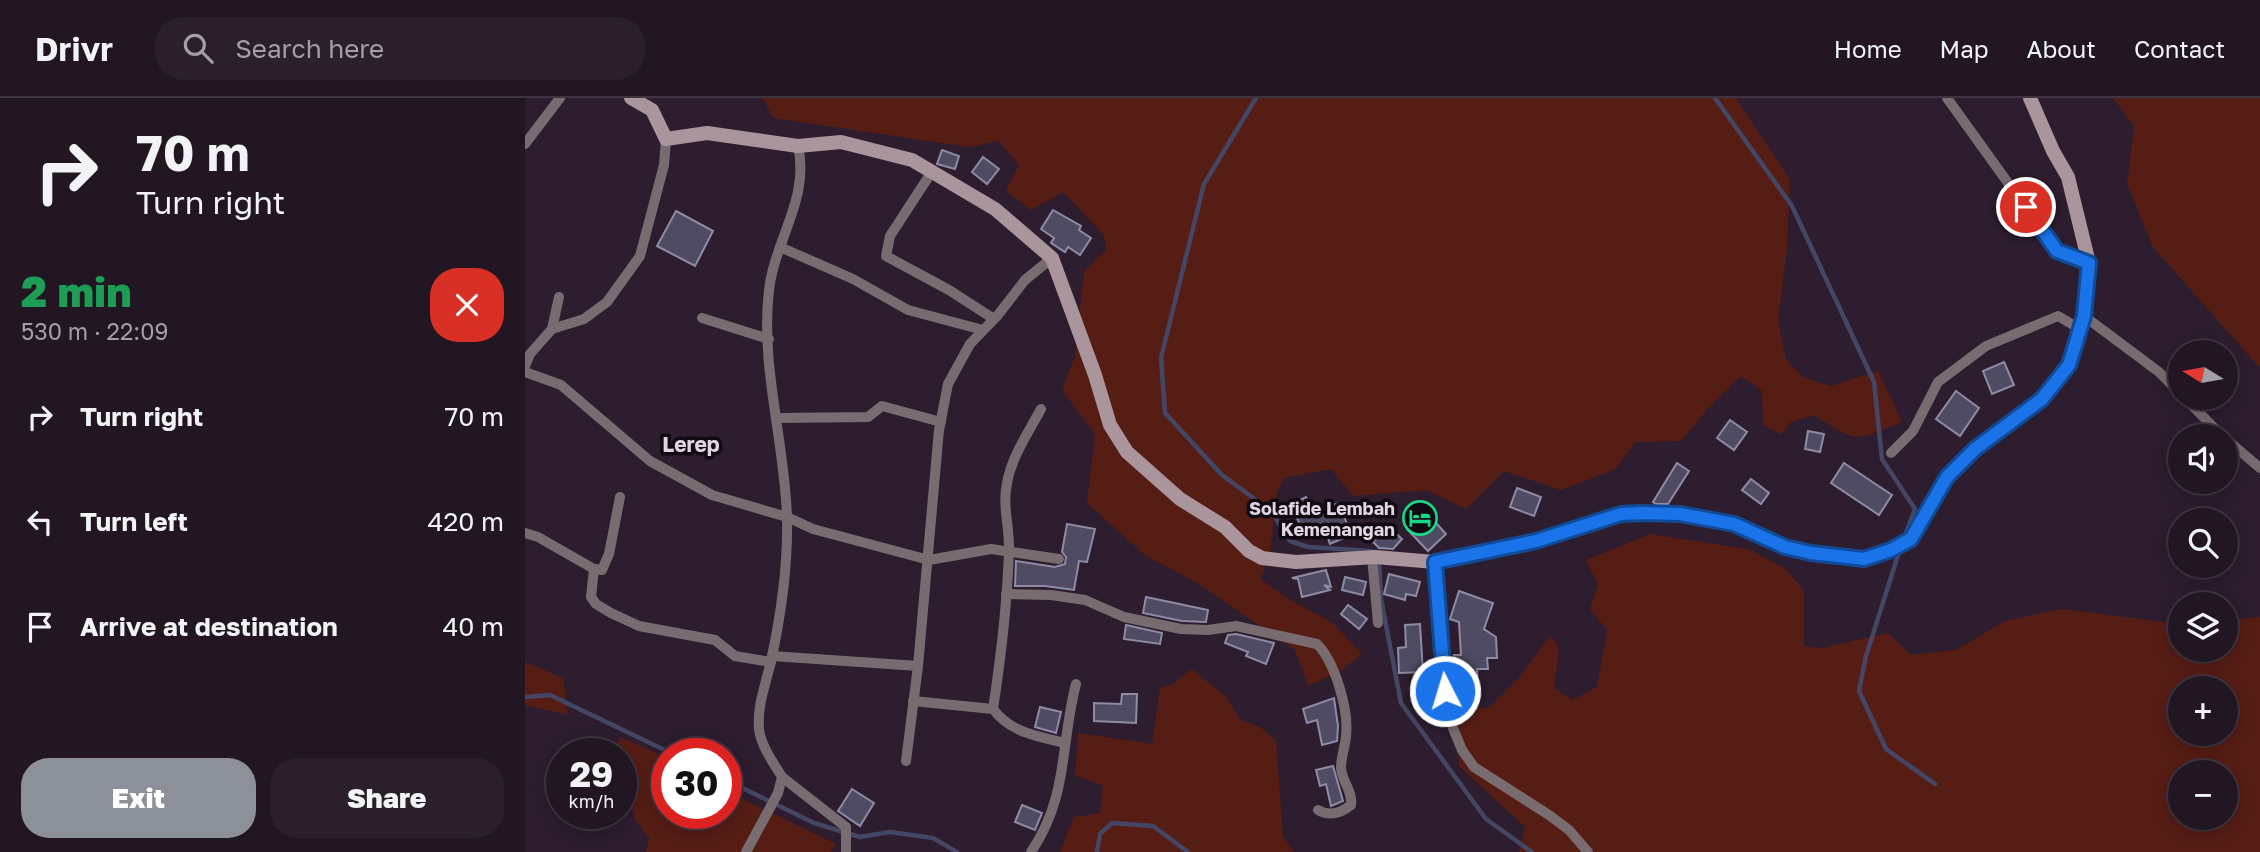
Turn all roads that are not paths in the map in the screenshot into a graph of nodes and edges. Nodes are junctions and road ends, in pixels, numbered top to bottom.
1 (560, 98) edge
2 (631, 98) edge
3 (1947, 98) edge
4 (2030, 98) edge
5 (666, 139) junction
6 (525, 144) edge
7 (798, 146) junction
8 (931, 173) junction
9 (780, 247) junction
10 (1052, 258) junction
11 (2089, 263) junction
12 (559, 297) dead end
13 (702, 318) dead end
14 (993, 319) junction
15 (2082, 322) junction
16 (552, 329) junction
17 (983, 330) junction
18 (769, 339) junction
19 (525, 366) edge
20 (525, 372) edge
21 (2168, 381) edge
22 (1041, 410) dead end
23 (2196, 410) edge
24 (776, 418) junction
25 (941, 422) junction
26 (2211, 424) edge
27 (2238, 449) edge
28 (1891, 453) dead end
29 (2260, 468) edge
30 (620, 497) dead end
31 (787, 517) junction
32 (525, 533) edge
33 (1009, 551) junction
34 (1377, 557) junction
35 (1059, 559) dead end
36 (929, 560) junction
37 (1435, 562) junction
38 (594, 569) junction
39 (1006, 594) junction
40 (1377, 622) dead end
41 (772, 659) junction
42 (918, 666) junction
43 (1076, 684) dead end
44 (913, 701) junction
45 (993, 709) junction
46 (1065, 743) junction
47 (906, 761) dead end
48 (782, 777) junction
49 (1318, 810) dead end
50 (746, 852) edge
51 (846, 852) edge
52 (1031, 852) edge
53 (1588, 852) edge

1 - 6 street
2 - 5 street
3 - 11 street
4 - 11 street
5 - 7 street
5 - 16 street
7 - 8 street
7 - 9 street
8 - 10 street
8 - 14 street
9 - 17 street
9 - 18 street
10 - 14 street
10 - 34 street
11 - 15 street
12 - 16 street
13 - 18 street
14 - 17 street
15 - 21 street
15 - 28 street
15 - 37 street
16 - 19 street
17 - 25 street
18 - 24 street
20 - 31 street
22 - 33 street
23 - 26 street
24 - 25 street
24 - 31 street
25 - 36 street
27 - 29 street
30 - 38 street
31 - 36 street
31 - 41 street
32 - 38 street
33 - 35 street
33 - 36 street
33 - 39 street
34 - 37 street
34 - 40 street
36 - 42 street
37 - 53 street
38 - 41 street
39 - 45 street
39 - 49 street
41 - 42 street
41 - 48 street
42 - 44 street
43 - 46 street
44 - 45 street
44 - 47 street
45 - 46 street
46 - 52 street
48 - 50 street
48 - 51 street

